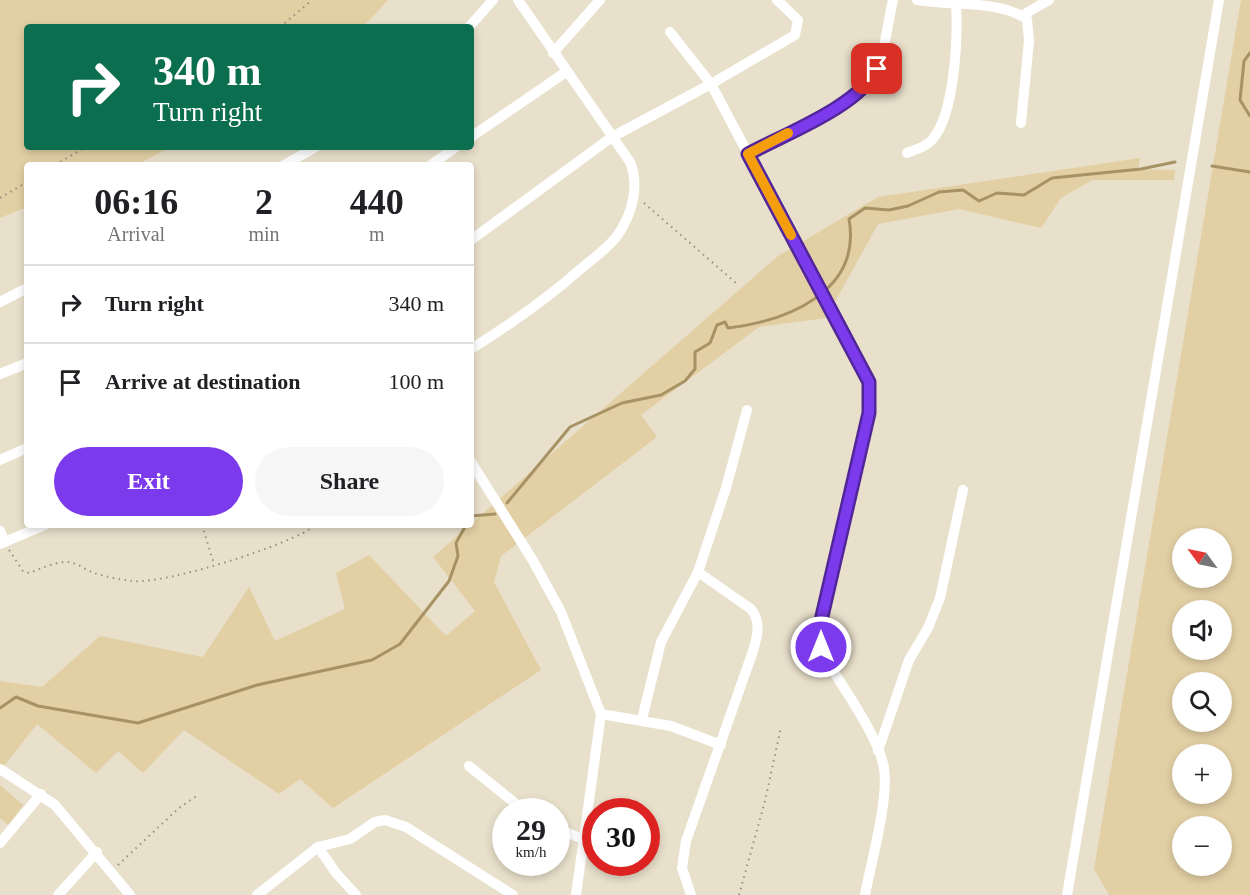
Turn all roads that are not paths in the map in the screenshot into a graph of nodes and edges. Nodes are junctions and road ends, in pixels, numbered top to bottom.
1 (493, 0) edge
2 (518, 0) edge
3 (600, 0) edge
4 (777, 0) edge
5 (893, 0) edge
6 (917, 0) edge
7 (1049, 0) edge
8 (1219, 0) edge
9 (977, 1) edge
10 (956, 3) junction
11 (1023, 15) junction
12 (472, 24) edge
13 (670, 32) dead end
14 (554, 53) junction
15 (566, 72) junction
16 (711, 84) junction
17 (1021, 123) dead end
18 (474, 134) edge
19 (612, 136) junction
20 (311, 150) edge
21 (452, 150) edge
22 (907, 153) dead end
23 (748, 154) junction
24 (289, 162) edge
25 (435, 162) edge
26 (474, 238) edge
27 (24, 290) edge
28 (0, 302) edge
29 (474, 347) edge
30 (24, 364) edge
31 (0, 374) edge
32 (747, 410) dead end
33 (24, 449) edge
34 (0, 460) edge
35 (474, 467) edge
36 (963, 490) dead end
37 (38, 528) edge
38 (0, 531) edge
39 (2, 543) edge
40 (698, 572) junction
41 (602, 714) junction
42 (642, 719) junction
43 (721, 744) junction
44 (878, 751) junction
45 (469, 766) dead end
46 (0, 769) edge
47 (41, 794) junction
48 (509, 798) edge
49 (591, 798) edge
50 (0, 843) edge
51 (318, 847) junction
52 (97, 852) junction
53 (582, 858) edge
54 (58, 895) edge
55 (130, 895) edge
56 (257, 895) edge
57 (356, 895) edge
58 (513, 895) edge
59 (576, 895) edge
60 (691, 895) edge
61 (865, 895) edge
62 (1067, 895) edge

1 - 12 street
2 - 14 street
3 - 14 street
4 - 16 street
5 - 23 street
6 - 10 street
7 - 11 street
8 - 62 street
9 - 10 street
9 - 11 street
10 - 22 street
11 - 17 street
13 - 16 street
14 - 15 street
15 - 18 street
15 - 19 street
16 - 19 street
16 - 23 street
19 - 26 street
19 - 29 street
20 - 24 street
21 - 25 street
23 - 44 street
27 - 28 street
30 - 31 street
32 - 40 street
33 - 34 street
35 - 41 street
36 - 44 street
37 - 39 street
38 - 39 street
40 - 42 street
40 - 43 street
41 - 42 street
41 - 49 street
42 - 43 street
43 - 60 street
44 - 61 street
45 - 48 street
46 - 47 street
47 - 50 street
47 - 52 street
51 - 56 street
51 - 57 street
51 - 58 street
52 - 54 street
52 - 55 street
53 - 59 street

